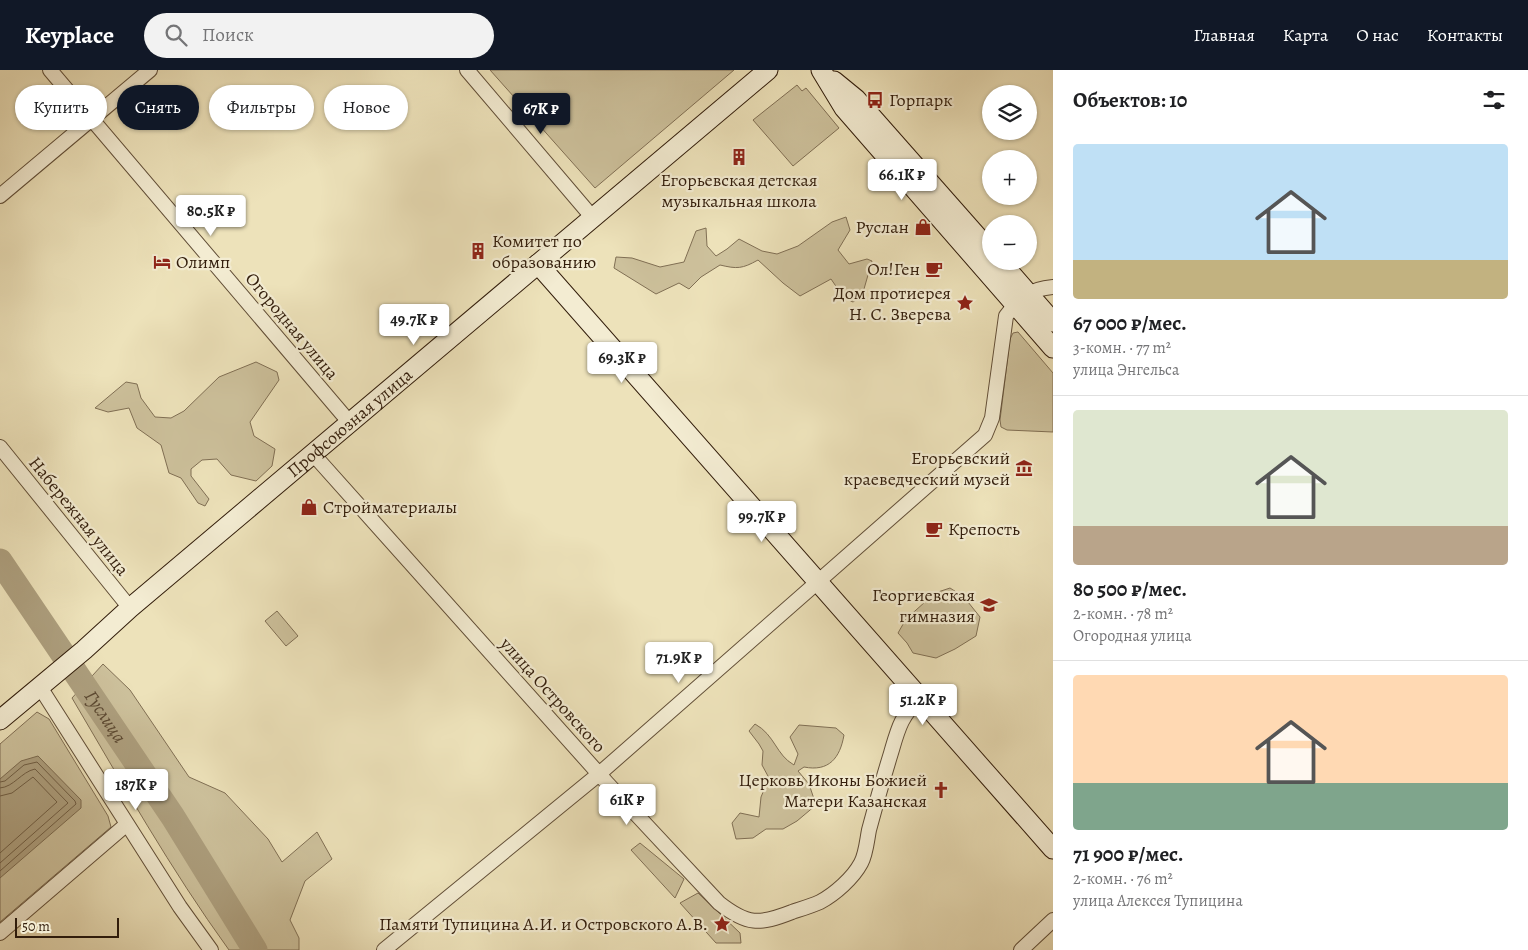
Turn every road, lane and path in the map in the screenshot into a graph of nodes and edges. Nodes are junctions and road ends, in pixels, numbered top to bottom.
1 (50, 70) edge
2 (150, 70) edge
3 (467, 70) edge
4 (768, 70) edge
5 (822, 71) edge
6 (63, 85) edge
7 (107, 106) edge
8 (78, 130) edge
9 (100, 130) edge
10 (0, 196) edge
11 (593, 218) junction
12 (982, 242) edge
13 (538, 264) junction
14 (1005, 270) edge
15 (1053, 287) edge
16 (1021, 299) junction
17 (1053, 322) edge
18 (1053, 348) edge
19 (350, 423) junction
20 (0, 447) edge
21 (313, 454) junction
22 (818, 581) junction
23 (130, 608) junction
24 (40, 687) junction
25 (921, 698) junction
26 (0, 720) edge
27 (599, 774) junction
28 (127, 824) junction
29 (1053, 849) edge
30 (1053, 920) edge
31 (0, 933) edge
32 (211, 950) edge
33 (386, 950) edge
34 (1021, 950) edge

1 - 6 street, Огородная улица
2 - 7 street
3 - 11 street
4 - 11 main road, Профсоюзная улица
5 - 12 main road
5 - 16 main road
8 - 10 street
9 - 19 street, Огородная улица
11 - 13 main road, Профсоюзная улица
13 - 19 main road, Профсоюзная улица
13 - 22 main road
14 - 16 main road
15 - 16 street
16 - 17 main road
16 - 18 main road
16 - 22 street
19 - 21 main road, Профсоюзная улица
20 - 23 street, Набережная улица
21 - 23 main road, Профсоюзная улица
21 - 27 street, улица Островского
22 - 25 main road
22 - 27 street
23 - 24 main road, Профсоюзная улица
24 - 26 main road, Профсоюзная улица
24 - 28 street
25 - 27 street, улица Островского
25 - 29 main road
27 - 33 street
28 - 31 street
28 - 32 street
30 - 34 street

